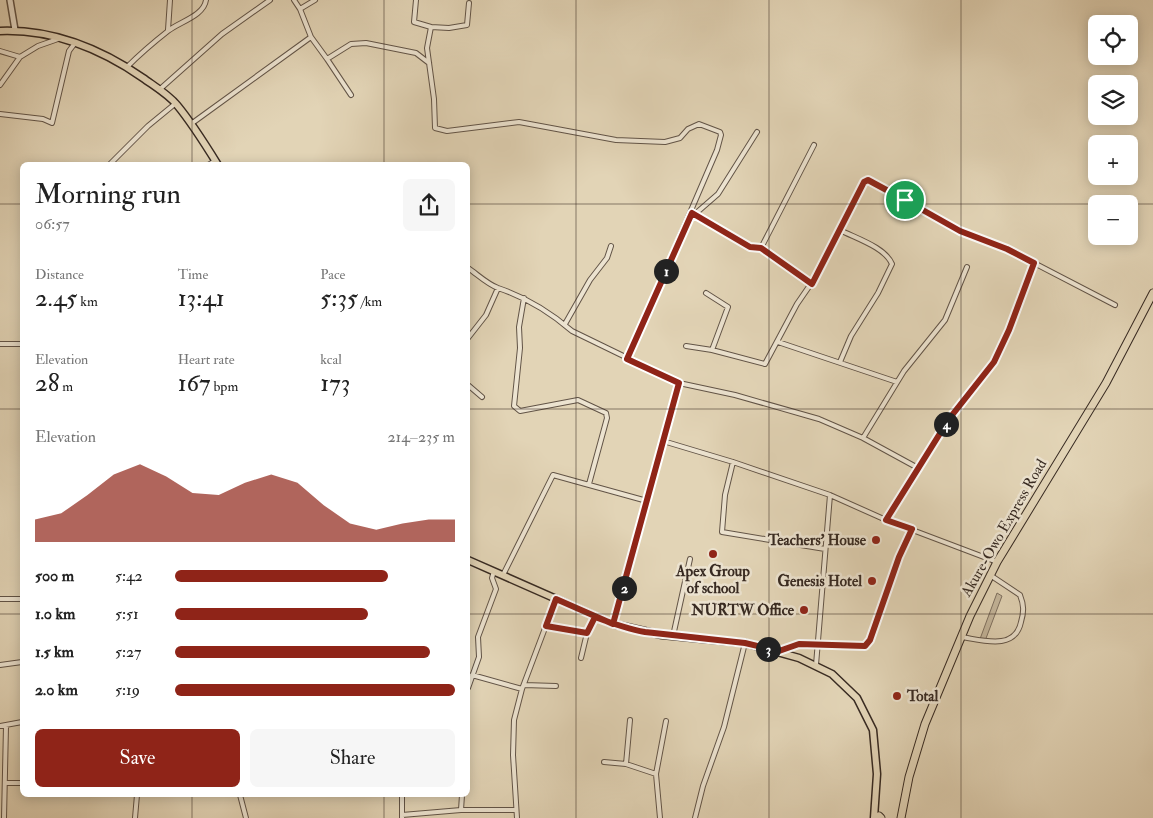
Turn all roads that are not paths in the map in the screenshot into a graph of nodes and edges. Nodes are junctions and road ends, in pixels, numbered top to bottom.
1 (10, 0) edge
2 (170, 0) edge
3 (206, 0) edge
4 (270, 0) edge
5 (294, 0) edge
6 (316, 0) edge
7 (416, 0) edge
8 (470, 3) dead end
9 (300, 10) junction
10 (431, 27) junction
11 (15, 30) junction
12 (168, 30) junction
13 (0, 31) edge
14 (311, 37) junction
15 (60, 38) junction
16 (76, 42) junction
17 (0, 51) edge
18 (20, 57) junction
19 (327, 59) junction
20 (429, 63) junction
21 (127, 67) junction
22 (0, 85) edge
23 (159, 90) junction
24 (351, 95) dead end
25 (176, 103) junction
26 (0, 114) edge
27 (191, 124) junction
28 (757, 132) dead end
29 (814, 144) dead end
30 (112, 162) edge
31 (215, 162) edge
32 (693, 213) junction
33 (840, 230) junction
34 (611, 246) dead end
35 (761, 248) junction
36 (1034, 263) junction
37 (967, 267) dead end
38 (470, 269) edge
39 (812, 284) junction
40 (498, 288) junction
41 (706, 293) dead end
42 (1153, 293) edge
43 (524, 298) junction
44 (1116, 305) dead end
45 (565, 324) junction
46 (470, 335) edge
47 (778, 342) junction
48 (0, 344) edge
49 (20, 344) edge
50 (686, 346) dead end
51 (712, 350) junction
52 (627, 359) junction
53 (840, 362) junction
54 (897, 382) junction
55 (679, 383) junction
56 (470, 387) edge
57 (482, 397) dead end
58 (863, 438) junction
59 (663, 441) junction
60 (733, 462) junction
61 (918, 468) junction
62 (589, 484) junction
63 (830, 495) junction
64 (647, 501) junction
65 (886, 520) junction
66 (912, 529) junction
67 (825, 549) junction
68 (690, 559) dead end
69 (470, 561) edge
70 (997, 562) junction
71 (494, 571) junction
72 (503, 575) junction
73 (990, 575) junction
74 (0, 599) edge
75 (20, 599) edge
76 (556, 599) junction
77 (595, 617) junction
78 (613, 624) junction
79 (546, 626) junction
80 (587, 633) junction
81 (673, 636) junction
82 (961, 637) junction
83 (745, 643) junction
84 (818, 645) junction
85 (779, 651) junction
86 (581, 658) dead end
87 (20, 662) edge
88 (0, 665) edge
89 (816, 665) junction
90 (472, 675) junction
91 (470, 682) edge
92 (556, 686) dead end
93 (523, 687) junction
94 (630, 720) dead end
95 (666, 721) dead end
96 (20, 722) edge
97 (0, 726) edge
98 (6, 726) junction
99 (604, 762) dead end
100 (626, 764) junction
101 (656, 774) junction
102 (6, 783) junction
103 (20, 783) edge
104 (137, 797) edge
105 (241, 797) edge
106 (402, 797) edge
107 (462, 797) edge
108 (461, 810) junction
109 (516, 810) junction
110 (402, 816) edge
111 (897, 817) edge
112 (4, 818) edge
113 (135, 818) edge
114 (246, 818) edge
115 (517, 818) edge
116 (660, 818) edge
117 (695, 818) edge
118 (878, 818) edge

1 - 11 street
2 - 12 street
3 - 12 street
4 - 23 street
5 - 9 street
6 - 9 street
7 - 10 street
8 - 10 street
9 - 14 street
10 - 20 street
11 - 13 main road
11 - 15 main road
12 - 21 street
14 - 19 street
14 - 27 street
15 - 16 main road
15 - 18 street
16 - 21 main road
16 - 26 street
17 - 18 street
18 - 22 street
19 - 20 street
19 - 24 street
20 - 32 street
21 - 23 main road
23 - 25 main road
25 - 27 main road
25 - 30 street
27 - 31 main road
28 - 32 street
29 - 35 street
32 - 35 street
32 - 52 street
33 - 36 street
33 - 39 street
33 - 53 street
34 - 45 street
35 - 39 street
36 - 44 street
36 - 61 street
37 - 54 street
38 - 40 street
39 - 47 street
40 - 43 street
40 - 46 street
41 - 51 street
42 - 70 highway, Akure-Owo Express Road
43 - 45 street
43 - 62 street
45 - 52 street
47 - 51 street
47 - 53 street
48 - 49 street
50 - 51 street
52 - 55 street
53 - 54 street
54 - 58 street
55 - 58 street
55 - 59 street
56 - 57 street
58 - 61 street
59 - 60 street
59 - 64 street
60 - 63 street
60 - 67 street
61 - 65 street
62 - 64 street
62 - 72 street
63 - 65 street
63 - 67 street
64 - 78 street
65 - 66 street
66 - 70 street
66 - 84 street
67 - 84 street
68 - 81 street
69 - 71 main road
70 - 73 highway, Akure-Owo Express Road
71 - 72 main road
71 - 90 street
72 - 76 main road
73 - 82 highway, Akure-Owo Express Road
73 - 82 street
74 - 75 street
76 - 77 main road
76 - 79 street
77 - 78 main road
77 - 80 street
78 - 81 main road
79 - 80 street
79 - 93 street
80 - 86 street
81 - 83 main road
82 - 111 highway, Akure-Owo Express Road
83 - 85 main road
83 - 117 street
84 - 85 street
84 - 89 street
85 - 89 main road
87 - 88 street
89 - 118 main road
90 - 91 street
90 - 93 street
92 - 93 street
93 - 109 street
94 - 100 street
95 - 101 street
96 - 98 street
97 - 98 street
98 - 102 street
99 - 100 street
100 - 101 street
101 - 116 street
102 - 103 street
102 - 112 street
104 - 113 street
105 - 114 street
106 - 110 street
107 - 108 street
108 - 109 street
108 - 110 street
109 - 115 street

